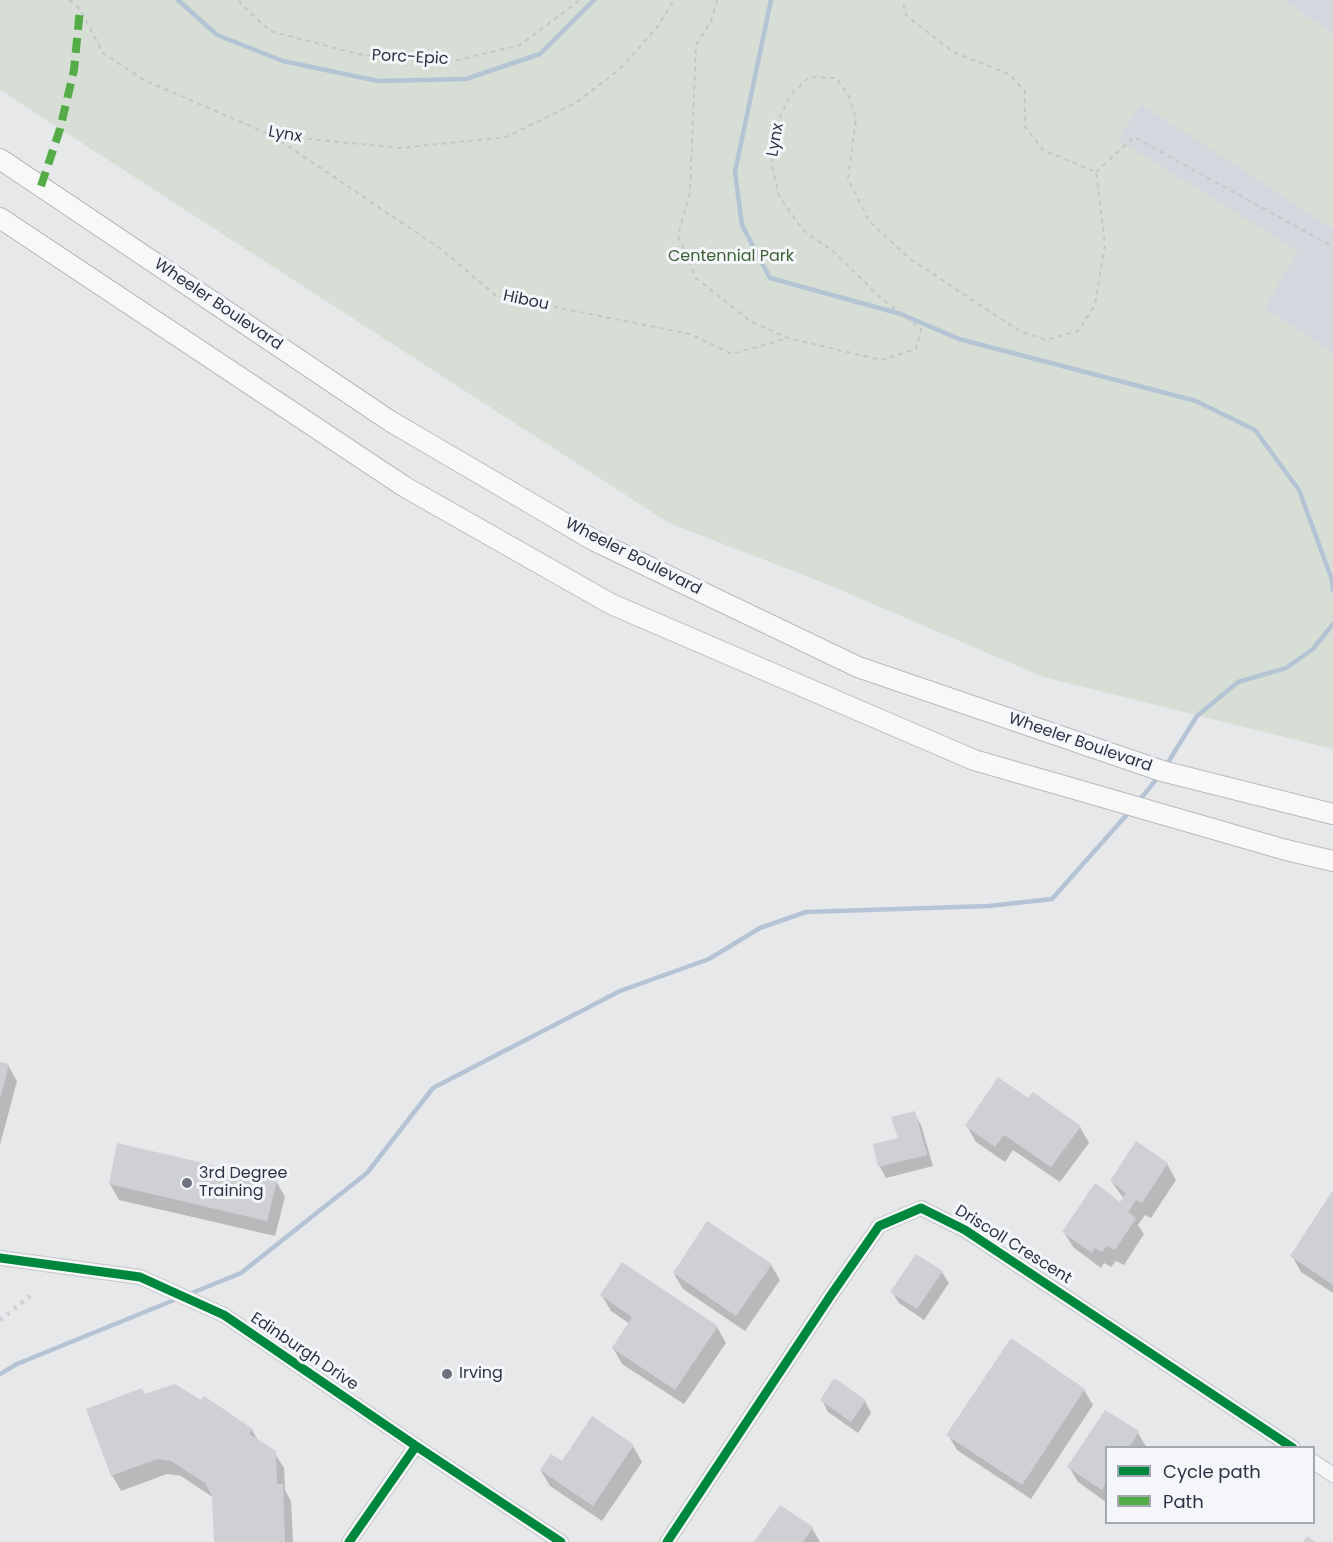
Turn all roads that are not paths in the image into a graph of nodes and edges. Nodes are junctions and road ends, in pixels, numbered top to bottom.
1 (0, 159) edge
2 (0, 218) edge
3 (1333, 814) edge
4 (1333, 861) edge
5 (0, 1258) edge
6 (416, 1446) junction
7 (1290, 1446) edge
8 (1315, 1463) edge
9 (1333, 1475) edge
10 (349, 1542) edge
11 (561, 1542) edge
12 (667, 1542) edge

1 - 3 highway, Wheeler Boulevard
2 - 4 highway
5 - 6 street, Edinburgh Drive
6 - 10 street
6 - 11 street, Edinburgh Drive
7 - 12 street, Driscoll Crescent
8 - 9 street

